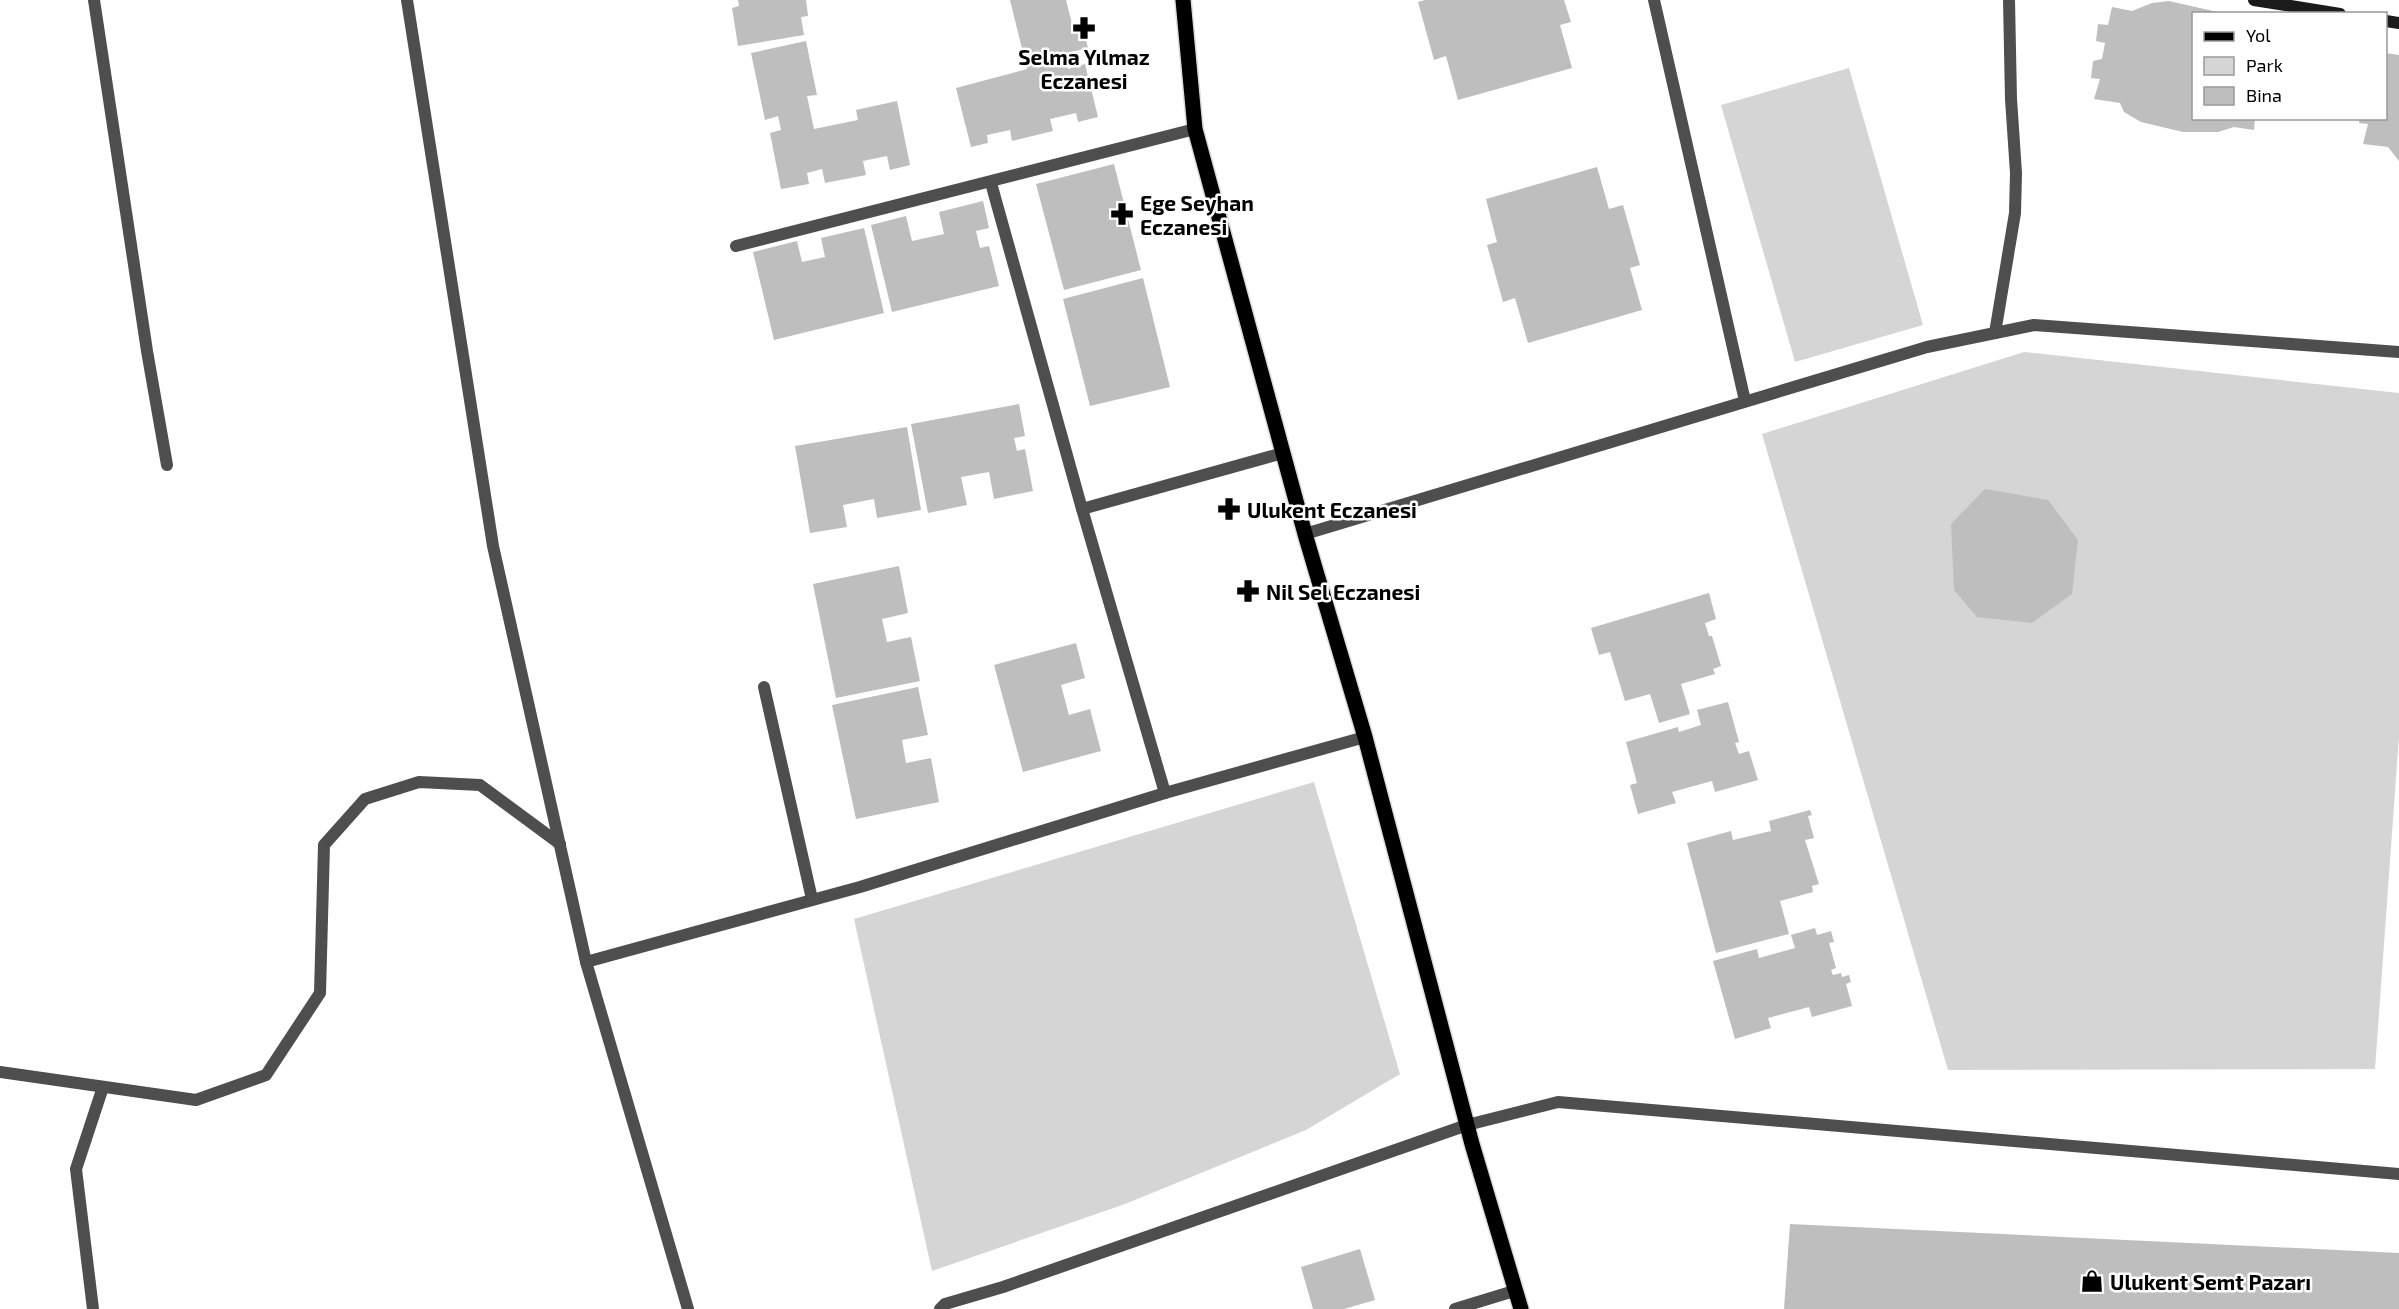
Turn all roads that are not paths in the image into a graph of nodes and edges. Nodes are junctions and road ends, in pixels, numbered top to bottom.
1 (94, 0) edge
2 (406, 0) edge
3 (1183, 0) edge
4 (1654, 0) edge
5 (2009, 0) edge
6 (2254, 0) edge
7 (2328, 12) edge
8 (1195, 129) junction
9 (991, 183) junction
10 (736, 246) dead end
11 (1995, 333) junction
12 (2399, 352) edge
13 (1745, 401) junction
14 (1284, 453) junction
15 (167, 465) dead end
16 (1082, 509) junction
17 (1305, 534) junction
18 (764, 687) dead end
19 (1365, 737) junction
20 (1165, 794) junction
21 (560, 844) junction
22 (812, 899) junction
23 (586, 962) junction
24 (0, 1072) edge
25 (103, 1087) junction
26 (1467, 1125) junction
27 (2399, 1174) edge
28 (1514, 1292) junction
29 (93, 1309) edge
30 (688, 1309) edge
31 (940, 1309) edge
32 (1455, 1309) edge
33 (1521, 1309) edge

1 - 15 street
2 - 21 street
3 - 8 main road
4 - 13 street
5 - 11 street
6 - 7 street
8 - 9 street
8 - 14 main road
9 - 10 street
9 - 16 street
11 - 12 street
11 - 13 street
13 - 17 street
14 - 16 street
14 - 17 main road
16 - 20 street
17 - 19 main road
18 - 22 street
19 - 20 street
19 - 26 main road
20 - 22 street
21 - 23 street
21 - 25 street
22 - 23 street
23 - 30 street
24 - 25 street
25 - 29 street
26 - 27 street
26 - 28 main road
26 - 31 street
28 - 32 street
28 - 33 main road

